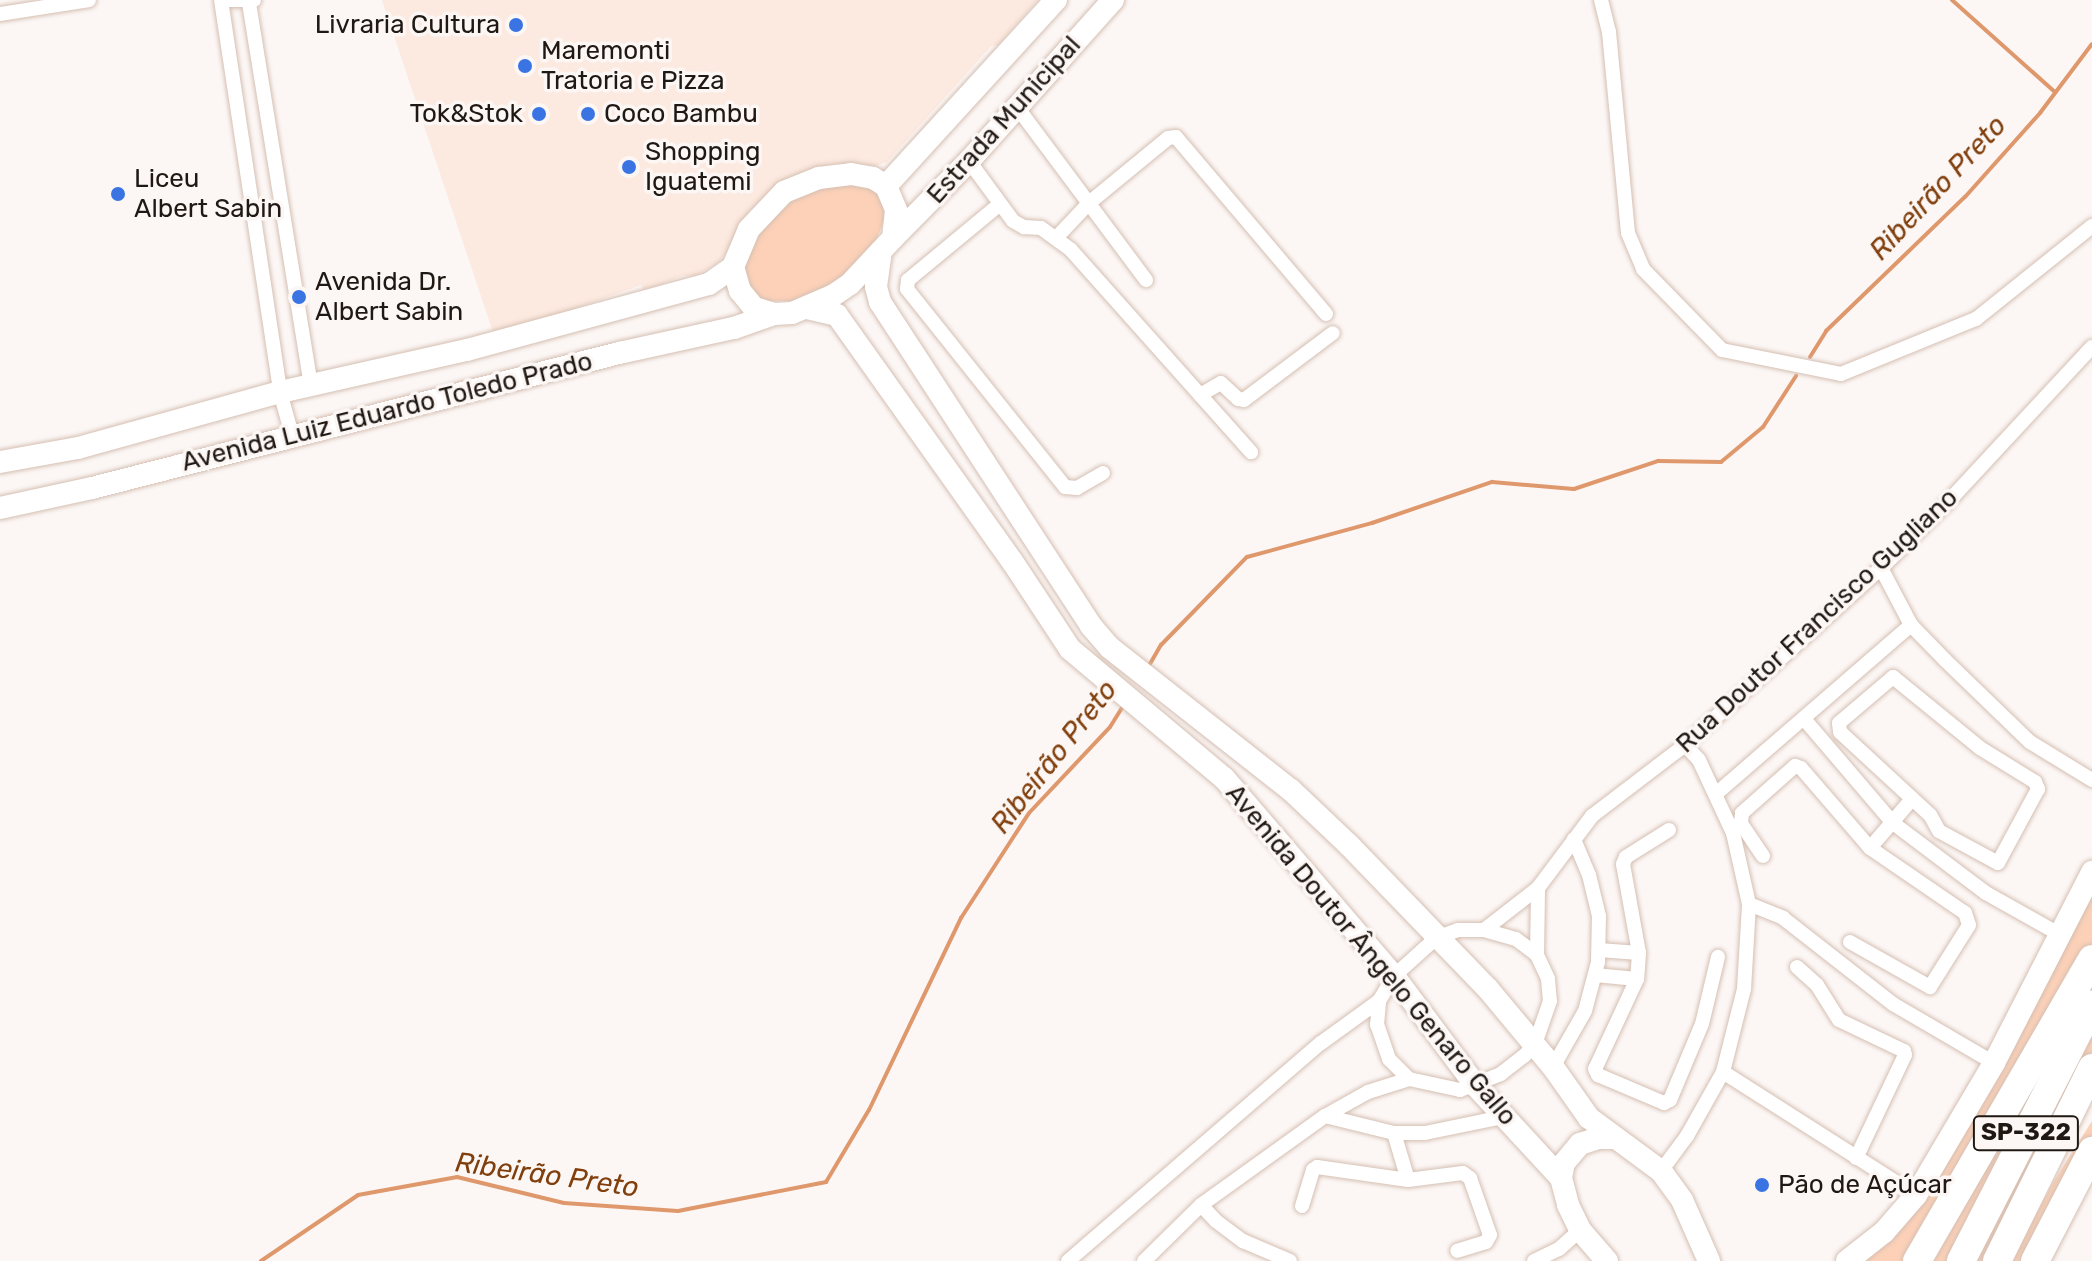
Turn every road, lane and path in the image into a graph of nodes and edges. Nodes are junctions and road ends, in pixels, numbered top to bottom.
1 (89, 0) edge
2 (221, 0) edge
3 (229, 0) edge
4 (1056, 0) edge
5 (1113, 0) edge
6 (1601, 0) edge
7 (252, 1) edge
8 (0, 14) edge
9 (1017, 107) junction
10 (969, 161) junction
11 (886, 186) junction
12 (1089, 203) junction
13 (1000, 204) junction
14 (2092, 226) edge
15 (1057, 237) junction
16 (887, 245) junction
17 (733, 267) junction
18 (1146, 280) dead end
19 (807, 308) junction
20 (774, 314) junction
21 (1326, 314) dead end
22 (1333, 333) dead end
23 (2092, 347) edge
24 (467, 350) junction
25 (311, 385) junction
26 (466, 391) junction
27 (280, 392) junction
28 (1200, 395) junction
29 (292, 435) junction
30 (1251, 452) dead end
31 (0, 462) edge
32 (1103, 473) dead end
33 (0, 508) edge
34 (1881, 568) junction
35 (1911, 625) junction
36 (1805, 720) junction
37 (1685, 745) junction
38 (2092, 780) edge
39 (1717, 793) junction
40 (1912, 799) junction
41 (1930, 815) junction
42 (1893, 823) junction
43 (1669, 830) dead end
44 (1912, 838) junction
45 (1574, 839) junction
46 (1870, 848) junction
47 (1763, 856) dead end
48 (2092, 872) edge
49 (1538, 888) junction
50 (1749, 904) junction
51 (1484, 930) junction
52 (2059, 934) junction
53 (1436, 938) junction
54 (1850, 942) dead end
55 (1599, 950) junction
56 (1639, 953) junction
57 (1537, 955) junction
58 (1718, 957) dead end
59 (2092, 959) edge
60 (1797, 967) dead end
61 (1595, 975) junction
62 (1394, 976) junction
63 (1637, 979) junction
64 (1379, 1001) junction
65 (2092, 1005) edge
66 (1535, 1044) junction
67 (1994, 1063) junction
68 (1553, 1067) junction
69 (2092, 1068) edge
70 (1723, 1072) junction
71 (1409, 1079) junction
72 (1476, 1086) junction
73 (2092, 1109) edge
74 (1325, 1116) junction
75 (1503, 1117) junction
76 (1394, 1133) junction
77 (1615, 1138) junction
78 (2092, 1151) edge
79 (1856, 1158) junction
80 (1661, 1171) junction
81 (1561, 1178) junction
82 (1408, 1180) junction
83 (1916, 1195) junction
84 (1201, 1205) junction
85 (1302, 1206) dead end
86 (1580, 1230) junction
87 (1695, 1236) junction
88 (1457, 1251) dead end
89 (1068, 1261) edge
90 (1144, 1261) edge
91 (1290, 1261) edge
92 (1534, 1261) edge
93 (1607, 1261) edge
94 (1694, 1261) edge
95 (1709, 1261) edge
96 (1847, 1261) edge
97 (1917, 1261) edge
98 (1961, 1261) edge
99 (1998, 1261) edge
100 (2035, 1261) edge

1 - 8 street
2 - 27 street
3 - 7 street
4 - 11 main road, Estrada Municipal
5 - 9 main road, Estrada Municipal
6 - 14 street
7 - 25 street
9 - 10 main road, Estrada Municipal
9 - 12 street
10 - 13 street
10 - 16 main road, Estrada Municipal
11 - 16 main road
11 - 17 main road
12 - 15 street
12 - 18 street
12 - 21 street
13 - 15 street
13 - 32 street
15 - 28 street
16 - 19 main road
16 - 53 main road, Avenida Doutor Ângelo Genaro Gallo
17 - 20 main road
17 - 24 main road, Avenida Luiz Eduardo Toledo Prado
19 - 20 main road
19 - 62 main road, Avenida Doutor Ângelo Genaro Gallo
20 - 26 main road, Avenida Luiz Eduardo Toledo Prado
22 - 28 street
23 - 34 street, Rua Doutor Francisco Gugliano
24 - 25 main road, Avenida Luiz Eduardo Toledo Prado
24 - 26 main road
25 - 27 main road, Avenida Luiz Eduardo Toledo Prado
26 - 29 main road, Avenida Luiz Eduardo Toledo Prado
27 - 29 street
27 - 31 main road, Avenida Luiz Eduardo Toledo Prado
28 - 30 street
29 - 33 main road, Avenida Luiz Eduardo Toledo Prado
34 - 35 street
34 - 37 street, Rua Doutor Francisco Gugliano
35 - 36 street
35 - 38 street
36 - 39 street
36 - 42 street
37 - 39 street
37 - 45 street, Rua Doutor Francisco Gugliano
39 - 50 street
40 - 41 street
40 - 41 street
40 - 42 street
41 - 44 street
42 - 44 street
42 - 46 street
43 - 56 street
44 - 52 street
45 - 49 street, Rua Doutor Francisco Gugliano
45 - 55 street
46 - 47 street
46 - 54 street
48 - 52 main road
49 - 51 street, Rua Doutor Francisco Gugliano
49 - 57 street
50 - 67 street
50 - 70 street
51 - 53 street
51 - 57 street
52 - 67 main road
53 - 62 street
53 - 66 main road, Avenida Doutor Ângelo Genaro Gallo
55 - 56 street
55 - 61 street
56 - 63 street
57 - 66 street
58 - 63 street
59 - 97 highway
60 - 79 street
61 - 63 street
61 - 68 street
62 - 64 street
62 - 72 main road, Avenida Doutor Ângelo Genaro Gallo
64 - 71 street
64 - 89 street
65 - 98 highway, SP-322
66 - 68 main road, Avenida Doutor Ângelo Genaro Gallo
66 - 72 street
67 - 83 main road
68 - 77 main road, Avenida Doutor Ângelo Genaro Gallo
69 - 99 highway, SP-322
70 - 79 street
70 - 80 street
71 - 72 street
71 - 74 street
72 - 75 main road, Avenida Doutor Ângelo Genaro Gallo
73 - 99 highway
74 - 76 street
74 - 84 street
75 - 76 street
75 - 81 main road, Avenida Doutor Ângelo Genaro Gallo
76 - 82 street
77 - 80 main road, Avenida Doutor Ângelo Genaro Gallo
77 - 81 main road
78 - 100 highway
79 - 83 street
80 - 87 main road, Avenida Doutor Ângelo Genaro Gallo
81 - 86 main road, Avenida Doutor Ângelo Genaro Gallo
82 - 85 street
82 - 88 street
83 - 96 main road
84 - 90 street
84 - 91 street
86 - 92 street
86 - 93 main road, Avenida Doutor Ângelo Genaro Gallo
87 - 94 main road
87 - 95 main road, Avenida Doutor Ângelo Genaro Gallo

